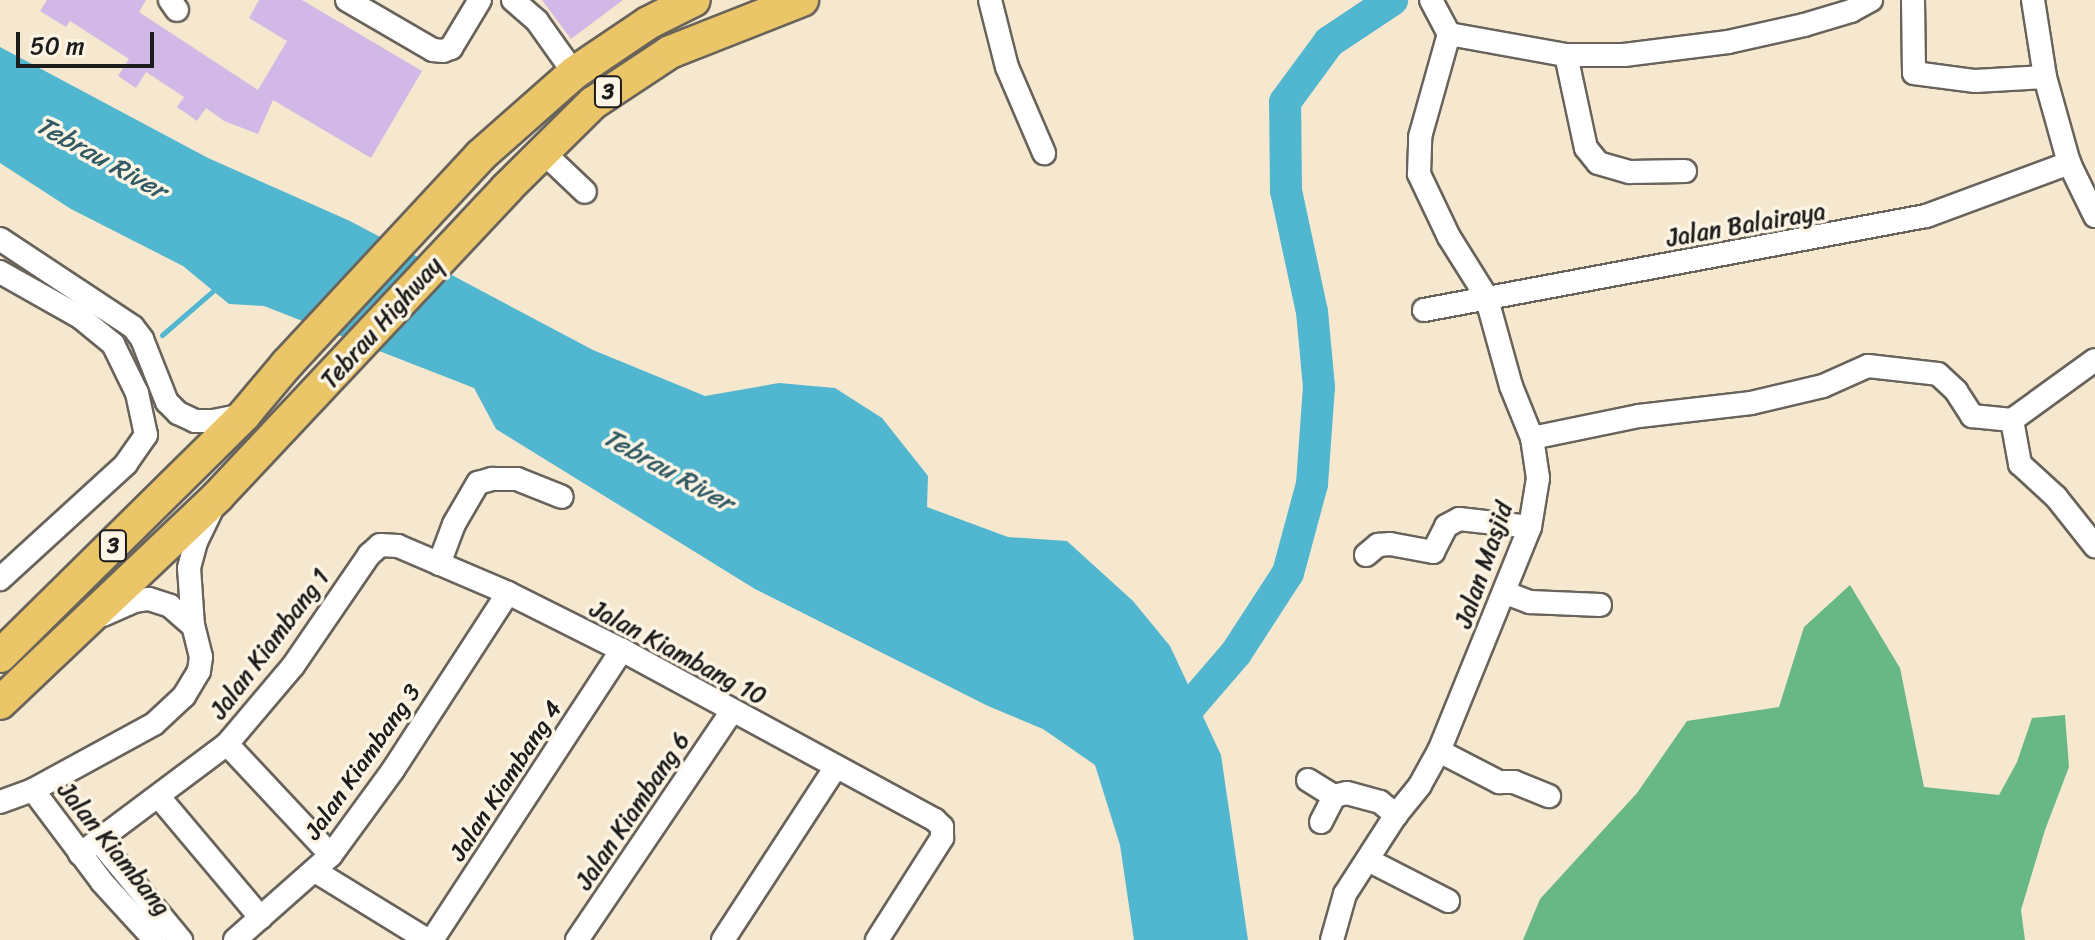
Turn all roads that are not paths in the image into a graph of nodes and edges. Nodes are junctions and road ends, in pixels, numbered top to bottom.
1 (347, 0) edge
2 (480, 0) edge
3 (513, 0) edge
4 (694, 0) edge
5 (802, 0) edge
6 (990, 0) edge
7 (1871, 0) edge
8 (1913, 0) edge
9 (2033, 0) edge
10 (1433, 5) edge
11 (1449, 34) junction
12 (1566, 55) junction
13 (574, 73) junction
14 (2045, 77) junction
15 (542, 151) junction
16 (1044, 153) dead end
17 (2069, 163) junction
18 (1685, 171) dead end
19 (585, 192) dead end
20 (2095, 216) edge
21 (0, 239) edge
22 (44, 267) junction
23 (0, 272) edge
24 (30, 289) junction
25 (1486, 296) junction
26 (1424, 310) dead end
27 (2095, 360) edge
28 (244, 415) junction
29 (2012, 420) junction
30 (1532, 438) junction
31 (218, 496) junction
32 (562, 497) dead end
33 (1530, 527) junction
34 (380, 545) joint
35 (2095, 546) edge
36 (1366, 555) dead end
37 (439, 564) junction
38 (0, 579) edge
39 (508, 593) junction
40 (1506, 593) junction
41 (1600, 605) dead end
42 (86, 625) junction
43 (193, 626) junction
44 (622, 650) junction
45 (0, 656) edge
46 (3, 701) edge
47 (732, 711) junction
48 (227, 744) junction
49 (1439, 751) junction
50 (835, 768) junction
51 (1308, 780) dead end
52 (33, 790) junction
53 (1334, 796) junction
54 (1549, 796) dead end
55 (159, 797) junction
56 (0, 802) edge
57 (1396, 815) junction
58 (1321, 822) dead end
59 (90, 848) junction
60 (1368, 860) junction
61 (323, 863) junction
62 (1448, 901) dead end
63 (261, 918) junction
64 (155, 940) edge
65 (181, 940) edge
66 (235, 940) edge
67 (429, 940) edge
68 (577, 940) edge
69 (723, 940) edge
70 (877, 940) edge
71 (1332, 940) edge

1 - 2 street
3 - 13 street
4 - 13 highway, Tebrau Highway / 3
5 - 15 highway, Tebrau Highway / 3
6 - 16 street
7 - 12 street
8 - 14 street
9 - 14 street
10 - 11 street
11 - 12 street
11 - 25 street, Jalan Masjid
12 - 18 street
13 - 28 highway, Tebrau Highway / 3
14 - 17 street
15 - 19 street
15 - 31 highway, Tebrau Highway / 3
17 - 20 street
17 - 25 street, Jalan Balairaya
21 - 22 street
22 - 24 street
22 - 28 street
23 - 24 street
24 - 38 street
25 - 26 street, Jalan Balairaya
25 - 30 street, Jalan Masjid
27 - 29 street
28 - 45 highway, Tebrau Highway / 3
29 - 30 street
29 - 35 street
30 - 33 street, Jalan Masjid
31 - 42 highway, Tebrau Highway / 3
31 - 43 street
32 - 37 street
33 - 36 street
33 - 40 street, Jalan Masjid
34 - 37 street, Jalan Kiambang 10
34 - 48 street, Jalan Kiambang 1
37 - 39 street, Jalan Kiambang 10
39 - 44 street, Jalan Kiambang 10
39 - 61 street, Jalan Kiambang 3
40 - 41 street
40 - 49 street, Jalan Masjid
42 - 43 street
42 - 46 highway, Tebrau Highway / 3
43 - 52 street
44 - 47 street, Jalan Kiambang 10
44 - 67 street, Jalan Kiambang 4
47 - 50 street, Jalan Kiambang 10
47 - 68 street, Jalan Kiambang 6
48 - 55 street, Jalan Kiambang 1
48 - 61 street
49 - 54 street
49 - 57 street, Jalan Masjid
50 - 69 street
50 - 70 street, Jalan Kiambang 10
51 - 53 street
52 - 56 street
52 - 59 street, Jalan Kiambang
53 - 57 street
53 - 58 street
55 - 59 street, Jalan Kiambang 1
55 - 63 street
57 - 60 street, Jalan Masjid
59 - 64 street, Jalan Kiambang
59 - 65 street
60 - 62 street
60 - 71 street, Jalan Masjid
61 - 63 street, Jalan Kiambang 3
61 - 67 street
63 - 66 street, Jalan Kiambang 3

